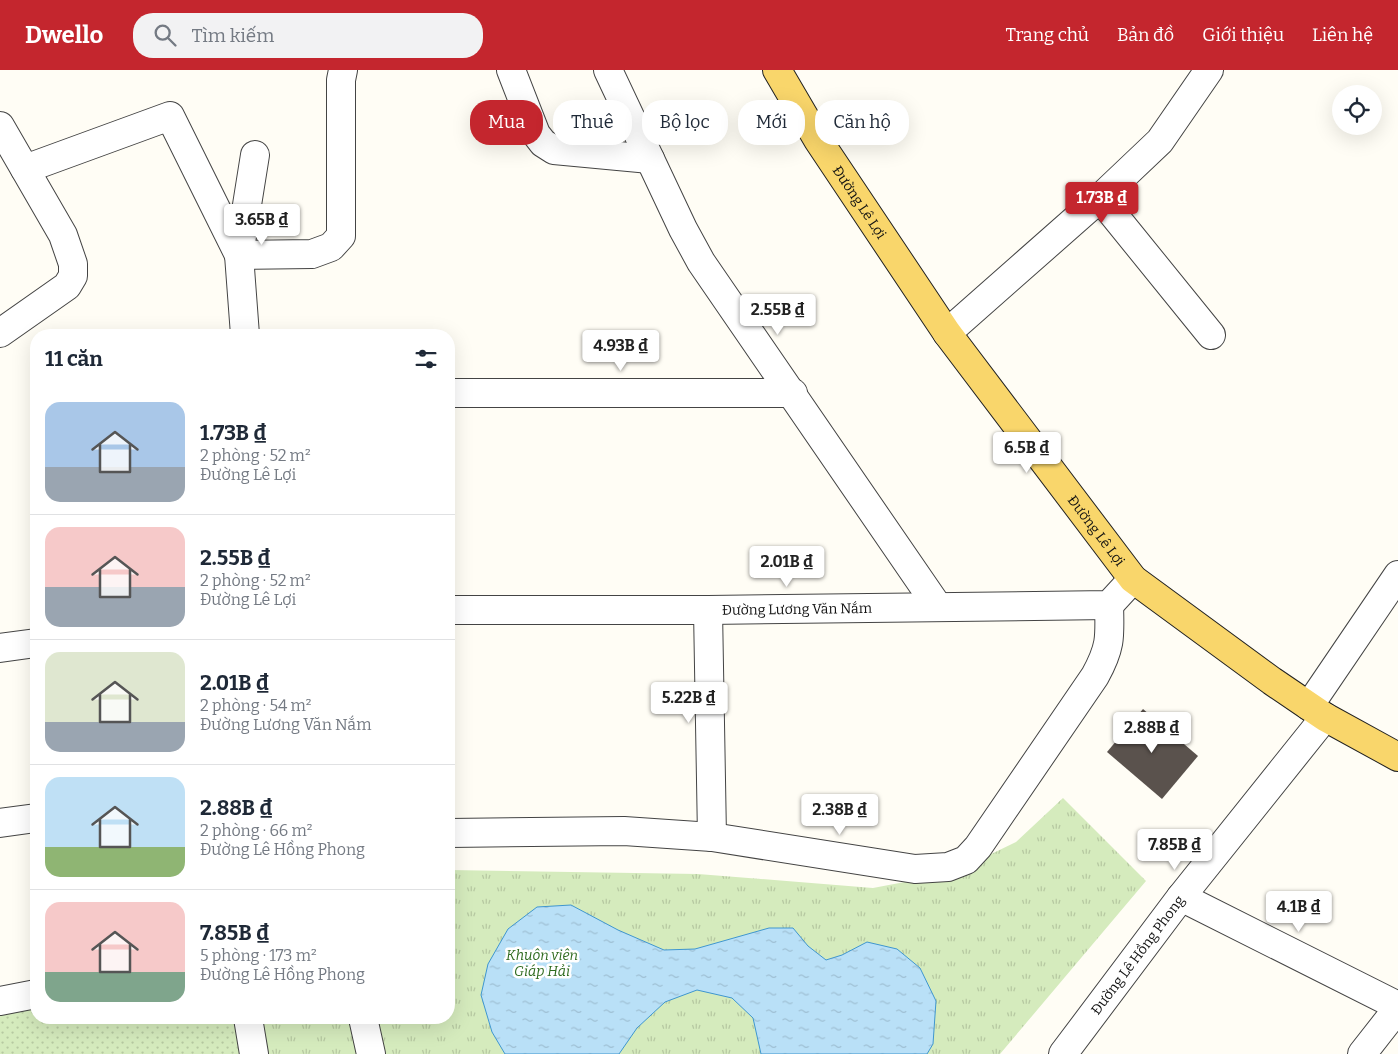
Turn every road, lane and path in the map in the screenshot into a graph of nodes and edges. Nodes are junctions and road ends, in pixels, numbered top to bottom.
1 (343, 70) edge
2 (511, 70) edge
3 (608, 70) edge
4 (777, 70) edge
5 (1209, 70) edge
6 (0, 126) edge
7 (255, 155) dead end
8 (650, 159) junction
9 (25, 169) junction
10 (1100, 198) junction
11 (239, 256) junction
12 (245, 329) edge
13 (0, 333) edge
14 (947, 333) junction
15 (1210, 335) dead end
16 (455, 393) edge
17 (793, 393) junction
18 (1398, 574) edge
19 (1133, 579) junction
20 (1109, 605) junction
21 (938, 607) junction
22 (455, 610) edge
23 (708, 610) junction
24 (30, 644) edge
25 (0, 648) edge
26 (1317, 711) junction
27 (1398, 757) edge
28 (30, 819) edge
29 (0, 823) edge
30 (455, 832) edge
31 (712, 837) junction
32 (1181, 898) junction
33 (30, 995) edge
34 (0, 1001) edge
35 (1398, 1007) edge
36 (249, 1024) edge
37 (364, 1024) edge
38 (254, 1054) edge
39 (371, 1054) edge
40 (1063, 1054) edge
41 (1362, 1054) edge

1 - 11 street
2 - 8 street
3 - 8 street
4 - 14 main road, Đường Lê Lợi
5 - 10 street
6 - 9 street
7 - 11 street
8 - 17 street
9 - 11 street
9 - 13 street
10 - 14 street
10 - 15 street
11 - 12 street
14 - 19 main road, Đường Lê Lợi
16 - 17 street
17 - 21 street
18 - 26 street, Đường Lê Hồng Phong
19 - 20 street
19 - 26 main road, Đường Lê Lợi
20 - 21 street, Đường Lương Văn Nắm
20 - 31 street
21 - 23 street, Đường Lương Văn Nắm
22 - 23 street, Đường Lương Văn Nắm
23 - 31 street
24 - 25 street
26 - 27 main road, Đường Lê Lợi
26 - 32 street, Đường Lê Hồng Phong
28 - 29 street
30 - 31 street
32 - 35 street
32 - 40 street, Đường Lê Hồng Phong
33 - 34 street
35 - 41 street
36 - 38 street
37 - 39 street

